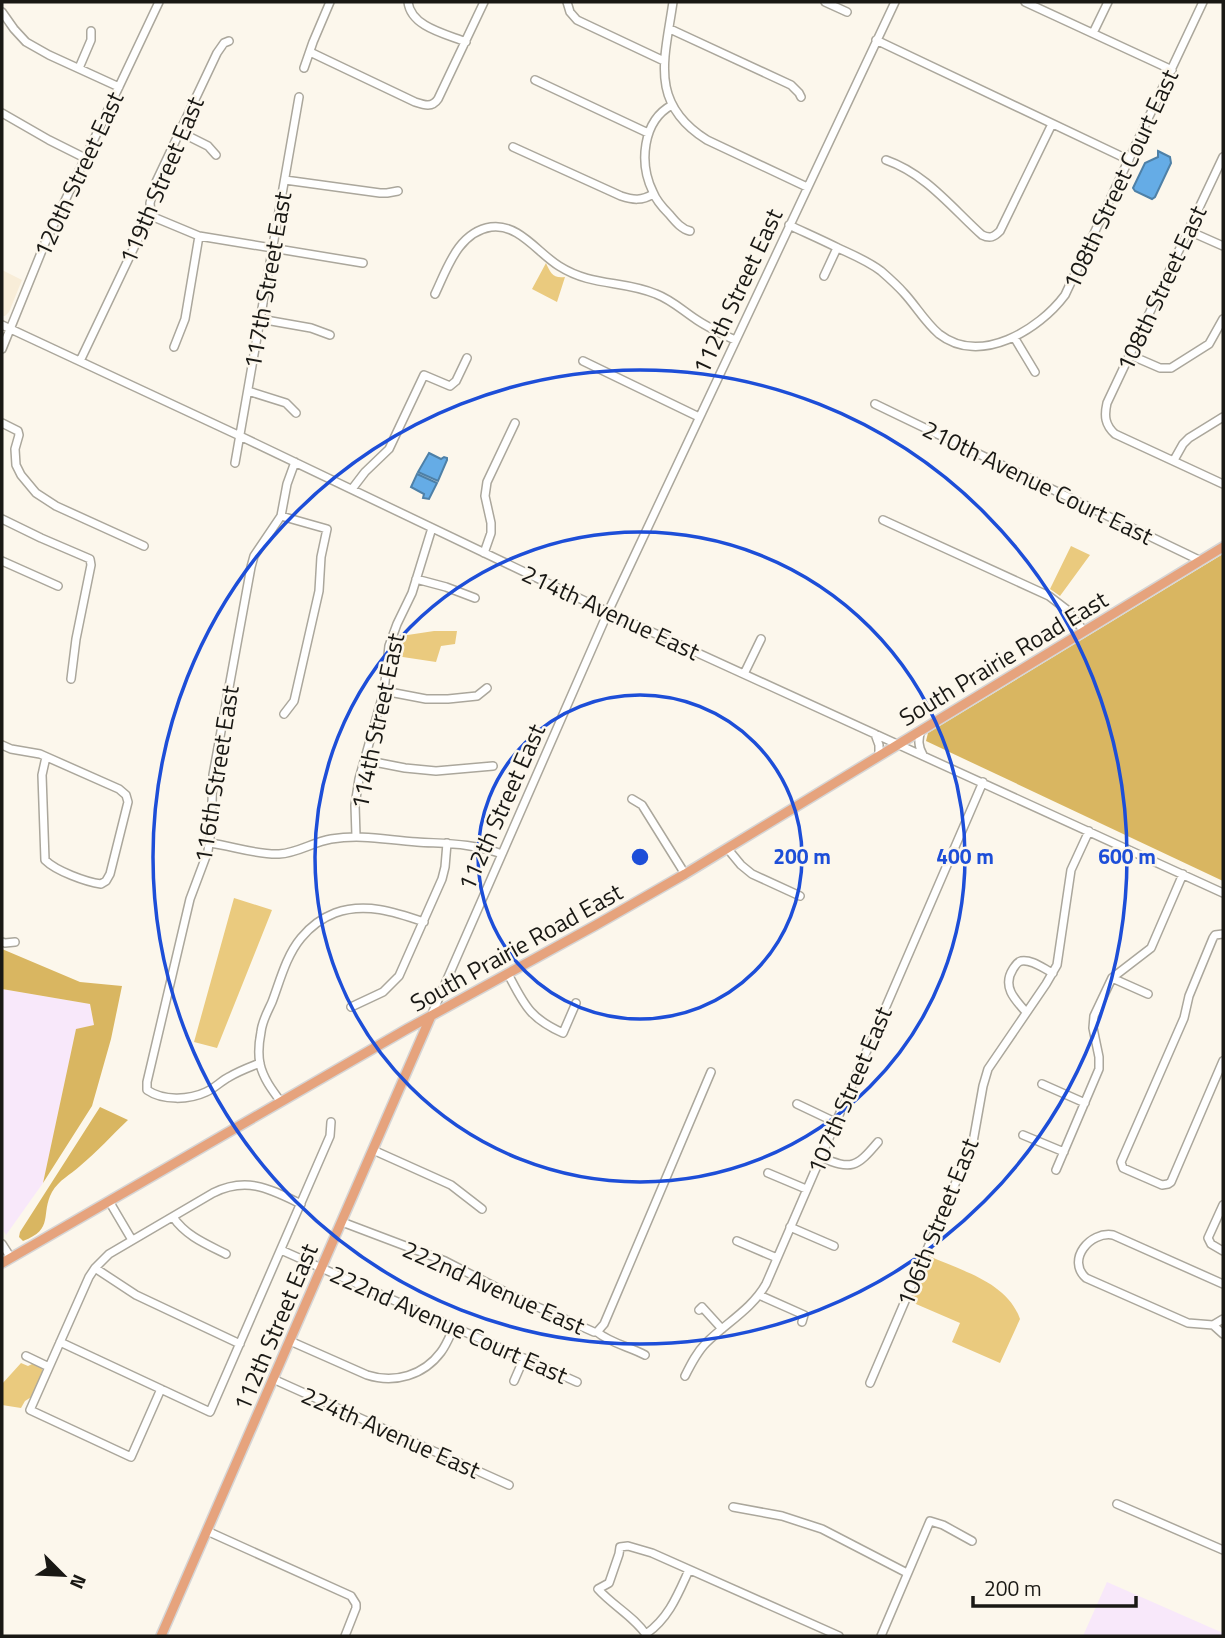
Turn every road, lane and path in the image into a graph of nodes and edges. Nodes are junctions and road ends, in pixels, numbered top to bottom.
1 (159, 2) edge
2 (330, 2) edge
3 (408, 2) edge
4 (484, 2) edge
5 (567, 2) edge
6 (674, 2) edge
7 (825, 2) edge
8 (895, 2) edge
9 (1025, 2) edge
10 (1108, 2) edge
11 (1203, 2) edge
12 (2, 12) edge
13 (847, 12) dead end
14 (670, 29) junction
15 (91, 31) dead end
16 (1093, 33) junction
17 (876, 40) junction
18 (229, 41) dead end
19 (466, 42) junction
20 (310, 52) junction
21 (664, 61) junction
22 (79, 68) junction
23 (304, 68) dead end
24 (1172, 71) junction
25 (535, 80) dead end
26 (119, 87) junction
27 (299, 97) dead end
28 (800, 97) dead end
29 (672, 105) junction
30 (2, 113) edge
31 (1052, 124) junction
32 (180, 132) junction
33 (648, 133) junction
34 (513, 146) dead end
35 (216, 155) dead end
36 (1223, 156) edge
37 (85, 158) junction
38 (886, 160) dead end
39 (1129, 160) junction
40 (285, 180) junction
41 (807, 187) junction
42 (398, 191) dead end
43 (653, 194) junction
44 (151, 216) junction
45 (789, 225) junction
46 (690, 230) dead end
47 (1189, 231) junction
48 (199, 236) junction
49 (1223, 246) edge
50 (273, 248) junction
51 (837, 248) junction
52 (363, 263) dead end
53 (824, 276) dead end
54 (435, 294) dead end
55 (260, 319) junction
56 (1223, 319) edge
57 (5, 327) edge
58 (330, 335) dead end
59 (1013, 337) junction
60 (735, 340) junction
61 (174, 347) dead end
62 (2, 349) edge
63 (1130, 355) junction
64 (467, 358) dead end
65 (80, 361) junction
66 (583, 361) dead end
67 (1035, 372) dead end
68 (248, 391) junction
69 (875, 404) dead end
70 (296, 413) dead end
71 (699, 417) junction
72 (1223, 417) edge
73 (2, 423) edge
74 (515, 423) dead end
75 (240, 436) junction
76 (1174, 460) junction
77 (235, 463) dead end
78 (295, 463) junction
79 (1223, 484) edge
80 (352, 489) junction
81 (281, 516) junction
82 (2, 519) edge
83 (883, 520) dead end
84 (432, 528) junction
85 (144, 546) dead end
86 (1223, 547) edge
87 (484, 553) junction
88 (2, 561) edge
89 (1201, 561) junction
90 (416, 579) junction
91 (58, 586) dead end
92 (475, 598) dead end
93 (608, 612) junction
94 (1084, 631) junction
95 (761, 639) dead end
96 (744, 674) junction
97 (71, 679) dead end
98 (487, 688) dead end
99 (384, 691) junction
100 (284, 714) dead end
101 (921, 730) junction
102 (875, 733) junction
103 (898, 744) junction
104 (2, 745) edge
105 (879, 755) junction
106 (924, 756) junction
107 (46, 757) junction
108 (364, 761) junction
109 (493, 766) dead end
110 (982, 782) junction
111 (632, 799) dead end
112 (1089, 831) junction
113 (356, 836) junction
114 (210, 843) junction
115 (447, 843) junction
116 (727, 848) junction
117 (502, 854) junction
118 (685, 874) junction
119 (1182, 874) junction
120 (1223, 893) edge
121 (800, 897) dead end
122 (424, 922) junction
123 (1223, 934) edge
124 (2, 942) edge
125 (15, 942) dead end
126 (1053, 973) junction
127 (508, 974) junction
128 (1112, 978) junction
129 (444, 987) junction
130 (1148, 994) dead end
131 (457, 1001) junction
132 (576, 1003) dead end
133 (351, 1007) dead end
134 (1026, 1012) junction
135 (431, 1016) junction
136 (407, 1029) junction
137 (421, 1041) junction
138 (1223, 1061) edge
139 (260, 1063) junction
140 (711, 1072) dead end
141 (1042, 1084) dead end
142 (281, 1102) junction
143 (1085, 1103) junction
144 (797, 1104) dead end
145 (331, 1122) dead end
146 (835, 1122) junction
147 (1024, 1135) dead end
148 (878, 1142) dead end
149 (373, 1150) junction
150 (1063, 1152) junction
151 (820, 1157) junction
152 (1056, 1170) dead end
153 (768, 1173) dead end
154 (806, 1189) junction
155 (109, 1201) junction
156 (301, 1204) junction
157 (1223, 1205) edge
158 (482, 1209) dead end
159 (173, 1217) junction
160 (342, 1222) junction
161 (790, 1227) junction
162 (132, 1240) junction
163 (737, 1241) dead end
164 (2, 1244) edge
165 (834, 1246) dead end
166 (281, 1250) junction
167 (1223, 1251) edge
168 (226, 1254) dead end
169 (777, 1258) junction
170 (6, 1261) edge
171 (94, 1268) junction
172 (322, 1268) junction
173 (1223, 1284) edge
174 (759, 1295) junction
175 (699, 1310) dead end
176 (1223, 1318) edge
177 (802, 1322) dead end
178 (1213, 1325) junction
179 (454, 1327) junction
180 (722, 1329) junction
181 (597, 1332) junction
182 (1223, 1334) edge
183 (60, 1342) junction
184 (290, 1342) junction
185 (240, 1343) junction
186 (645, 1355) dead end
187 (26, 1356) dead end
188 (524, 1358) junction
189 (49, 1367) junction
190 (685, 1376) dead end
191 (274, 1379) junction
192 (514, 1381) dead end
193 (578, 1382) dead end
194 (870, 1383) dead end
195 (161, 1389) junction
196 (509, 1485) dead end
197 (1117, 1504) dead end
198 (733, 1507) dead end
199 (207, 1531) junction
200 (972, 1541) dead end
201 (1223, 1550) edge
202 (689, 1570) junction
203 (907, 1573) junction
204 (647, 1635) edge
205 (161, 1636) edge
206 (345, 1636) edge
207 (835, 1636) edge
208 (881, 1636) edge

1 - 26 street, 120th Street East
2 - 20 street
3 - 19 street
4 - 19 street
5 - 21 street
6 - 14 street
7 - 13 street
8 - 17 street, 112th Street East
9 - 16 street
10 - 16 street
11 - 24 street, 108th Street Court East
12 - 22 street
14 - 21 street
14 - 28 street
15 - 22 street
16 - 24 street
17 - 31 street
17 - 41 street, 112th Street East
18 - 32 street, 119th Street East
19 - 20 street
20 - 23 street
21 - 29 street
22 - 26 street
24 - 39 street, 108th Street Court East
25 - 33 street
26 - 37 street, 120th Street East
27 - 40 street, 117th Street East
29 - 33 street
29 - 41 street
30 - 37 street
31 - 38 street
31 - 39 street
32 - 35 street
32 - 44 street, 119th Street East
33 - 43 street
34 - 43 street
36 - 47 street, 108th Street East
37 - 57 street, 120th Street East
39 - 59 street, 108th Street Court East
40 - 42 street
40 - 50 street, 117th Street East
41 - 45 street, 112th Street East
43 - 46 street
44 - 48 street
44 - 65 street, 119th Street East
45 - 51 street, 108th Street Court East
45 - 60 street, 112th Street East
47 - 49 street
47 - 63 street, 108th Street East
48 - 50 street
48 - 61 street
50 - 52 street
50 - 55 street, 117th Street East
51 - 53 street
51 - 59 street, 108th Street Court East
54 - 60 street
55 - 58 street
55 - 68 street, 117th Street East
56 - 63 street
57 - 62 street, 120th Street East
57 - 65 street, 214th Avenue East
59 - 67 street
60 - 71 street, 112th Street East
63 - 76 street, 108th Street East
64 - 80 street
65 - 75 street, 214th Avenue East
66 - 71 street
68 - 70 street
68 - 75 street, 117th Street East
69 - 89 street, 210th Avenue Court East
71 - 93 street, 112th Street East
72 - 76 street
73 - 85 street
74 - 87 street
75 - 77 street, 117th Street East
75 - 78 street, 214th Avenue East
76 - 79 street
78 - 80 street, 214th Avenue East
78 - 81 street, 116th Street East
80 - 84 street, 214th Avenue East
81 - 100 street
81 - 114 street, 116th Street East
82 - 97 street
83 - 94 street
84 - 87 street, 214th Avenue East
84 - 90 street, 114th Street East
86 - 89 main road, South Prairie Road East
87 - 93 street, 214th Avenue East
88 - 91 street
89 - 94 main road, South Prairie Road East
90 - 92 street
90 - 99 street, 114th Street East
93 - 96 street, 214th Avenue East
93 - 117 street, 112th Street East
94 - 101 main road, South Prairie Road East
95 - 96 street
96 - 102 street, 214th Avenue East
98 - 99 street
99 - 108 street, 114th Street East
101 - 103 main road, South Prairie Road East
101 - 106 street
102 - 103 street, 214th Avenue East
102 - 105 street
103 - 105 main road, South Prairie Road East
103 - 106 street, 214th Avenue East
104 - 107 street
105 - 116 main road, South Prairie Road East
106 - 110 street, 214th Avenue East
107 - 107 street
108 - 109 street
108 - 113 street, 114th Street East
110 - 112 street, 214th Avenue East
110 - 146 street, 107th Street East
111 - 118 street
112 - 119 street, 214th Avenue East
112 - 126 street, 106th Street East
113 - 114 street
113 - 115 street
114 - 139 street, 116th Street East
115 - 117 street
115 - 122 street
116 - 118 main road, South Prairie Road East
116 - 121 street
117 - 129 street, 112th Street East
118 - 127 main road, South Prairie Road East
119 - 120 street, 214th Avenue East
119 - 128 street
122 - 133 street
122 - 139 street
123 - 138 street
124 - 125 street
126 - 134 street, 106th Street East
126 - 134 street
127 - 131 main road, South Prairie Road East
127 - 132 street
128 - 130 street
128 - 143 street
129 - 131 street
129 - 135 street, 112th Street East
131 - 135 main road, South Prairie Road East
134 - 194 street, 106th Street East
135 - 136 main road, South Prairie Road East
135 - 137 main road, 112th Street East
136 - 137 main road
136 - 142 main road, South Prairie Road East
137 - 149 main road, 112th Street East
139 - 142 street
140 - 181 street
141 - 143 street
142 - 155 main road, South Prairie Road East
143 - 150 street
144 - 146 street
145 - 156 street
146 - 151 street, 107th Street East
147 - 150 street
148 - 151 street
149 - 158 street
149 - 160 main road, 112th Street East
150 - 152 street
151 - 154 street, 107th Street East
153 - 154 street
154 - 161 street, 107th Street East
155 - 162 street
155 - 170 main road, South Prairie Road East
156 - 159 street
156 - 166 street
157 - 167 street
159 - 162 street
159 - 168 street
160 - 172 main road, 112th Street East
160 - 181 street, 222nd Avenue East
161 - 165 street
161 - 169 street, 107th Street East
162 - 171 street
163 - 169 street
164 - 170 street
166 - 172 street, 222nd Avenue Court East
166 - 185 street
169 - 174 street, 107th Street East
171 - 183 street
171 - 185 street
172 - 179 street, 222nd Avenue Court East
172 - 184 main road, 112th Street East
173 - 178 street
174 - 177 street
174 - 180 street, 107th Street East
175 - 180 street
176 - 178 street
178 - 182 street
179 - 184 street
179 - 188 street, 222nd Avenue Court East
180 - 190 street, 107th Street East
181 - 186 street, 222nd Avenue East
183 - 189 street
183 - 195 street
184 - 191 main road, 112th Street East
185 - 195 street
187 - 189 street
188 - 192 street
188 - 193 street, 222nd Avenue Court East
189 - 195 street
191 - 196 street, 224th Avenue East
191 - 199 main road, 112th Street East
197 - 201 street
198 - 203 street
199 - 205 main road, 112th Street East
199 - 206 street
200 - 203 street
202 - 204 street
202 - 204 street
202 - 207 street
203 - 208 street

